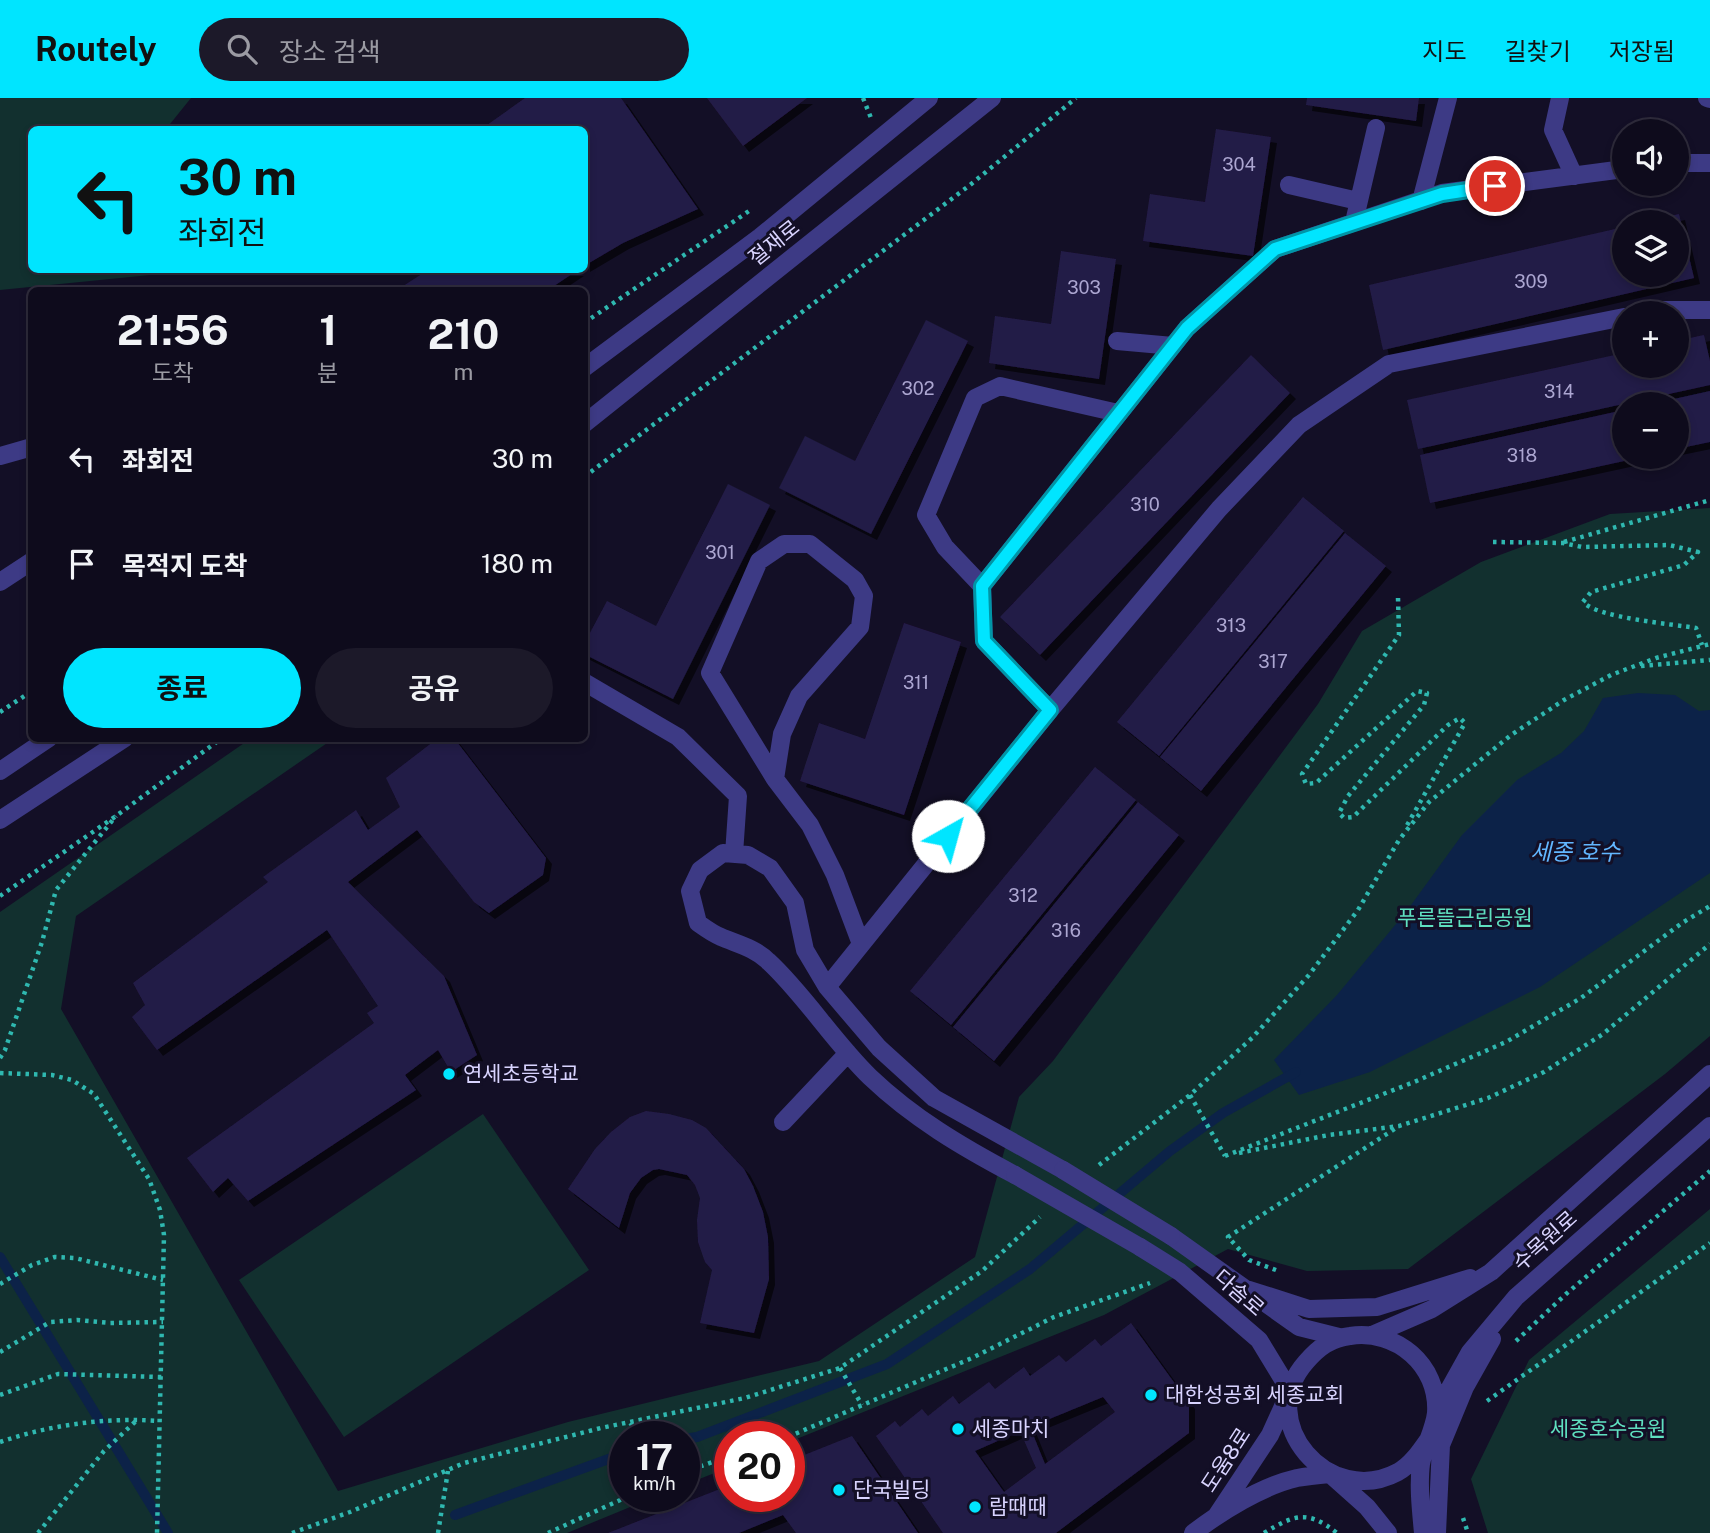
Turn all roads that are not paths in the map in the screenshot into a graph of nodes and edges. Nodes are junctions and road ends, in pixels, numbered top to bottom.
1 (929, 98) edge
2 (992, 98) edge
3 (1448, 98) edge
4 (1560, 98) edge
5 (1376, 128) dead end
6 (1689, 163) edge
7 (1710, 163) edge
8 (1612, 171) edge
9 (1574, 176) junction
10 (1289, 186) dead end
11 (1358, 201) junction
12 (1421, 201) junction
13 (1354, 222) junction
14 (1689, 310) edge
15 (1710, 310) edge
16 (1612, 319) edge
17 (1117, 341) dead end
18 (1173, 346) junction
19 (588, 365) edge
20 (1118, 413) junction
21 (588, 421) edge
22 (28, 448) edge
23 (0, 456) edge
24 (28, 564) edge
25 (0, 582) edge
26 (982, 586) junction
27 (588, 684) edge
28 (1050, 710) junction
29 (44, 742) edge
30 (44, 742) edge
31 (119, 742) edge
32 (0, 763) edge
33 (0, 771) edge
34 (73, 774) junction
35 (775, 779) junction
36 (0, 820) edge
37 (0, 830) edge
38 (734, 854) junction
39 (861, 944) junction
40 (827, 988) junction
41 (848, 1053) junction
42 (1710, 1074) edge
43 (783, 1122) dead end
44 (1710, 1126) edge
45 (1491, 1272) junction
46 (1240, 1287) junction
47 (1516, 1297) junction
48 (1371, 1335) junction
49 (1339, 1337) junction
50 (1290, 1391) junction
51 (1436, 1413) junction
52 (1430, 1437) junction
53 (1330, 1474) junction
54 (1217, 1515) junction
55 (1193, 1533) edge
56 (1388, 1533) edge
57 (1423, 1533) edge
58 (1437, 1533) edge

1 - 19 street, 절재로
2 - 21 street, 절재로
3 - 12 street
4 - 9 street
5 - 11 street
6 - 7 street
8 - 9 street
9 - 12 street
10 - 11 street
11 - 13 street
12 - 13 street
13 - 18 street
14 - 15 street
16 - 28 street
17 - 18 street
18 - 20 street
20 - 26 street
20 - 26 street
22 - 23 street
24 - 25 street
26 - 28 street
27 - 38 street
28 - 39 street
29 - 32 street
30 - 33 street
31 - 34 street
34 - 36 street
34 - 37 street
35 - 35 street
35 - 39 street
38 - 40 street, 다솜로
38 - 41 street, 다솜로
39 - 40 street
40 - 46 street, 다솜로, bridge
41 - 43 street
41 - 50 street, 다솜로, bridge
42 - 45 street, 수목원로
44 - 47 street, 수목원로
45 - 46 street, 수목원로
45 - 48 street, 수목원로
46 - 49 street, 다솜로
47 - 51 street, 수목원로
47 - 58 street
48 - 49 street, 다솜로
48 - 51 street, 다솜로
49 - 50 street
50 - 53 street, 다솜로
50 - 54 street, 도움8로
51 - 52 street, 다솜로
52 - 53 street, 다솜로
52 - 57 street, 다솜로
53 - 54 street, 도움8로
53 - 56 street, 다솜로
54 - 55 street, 도움8로

